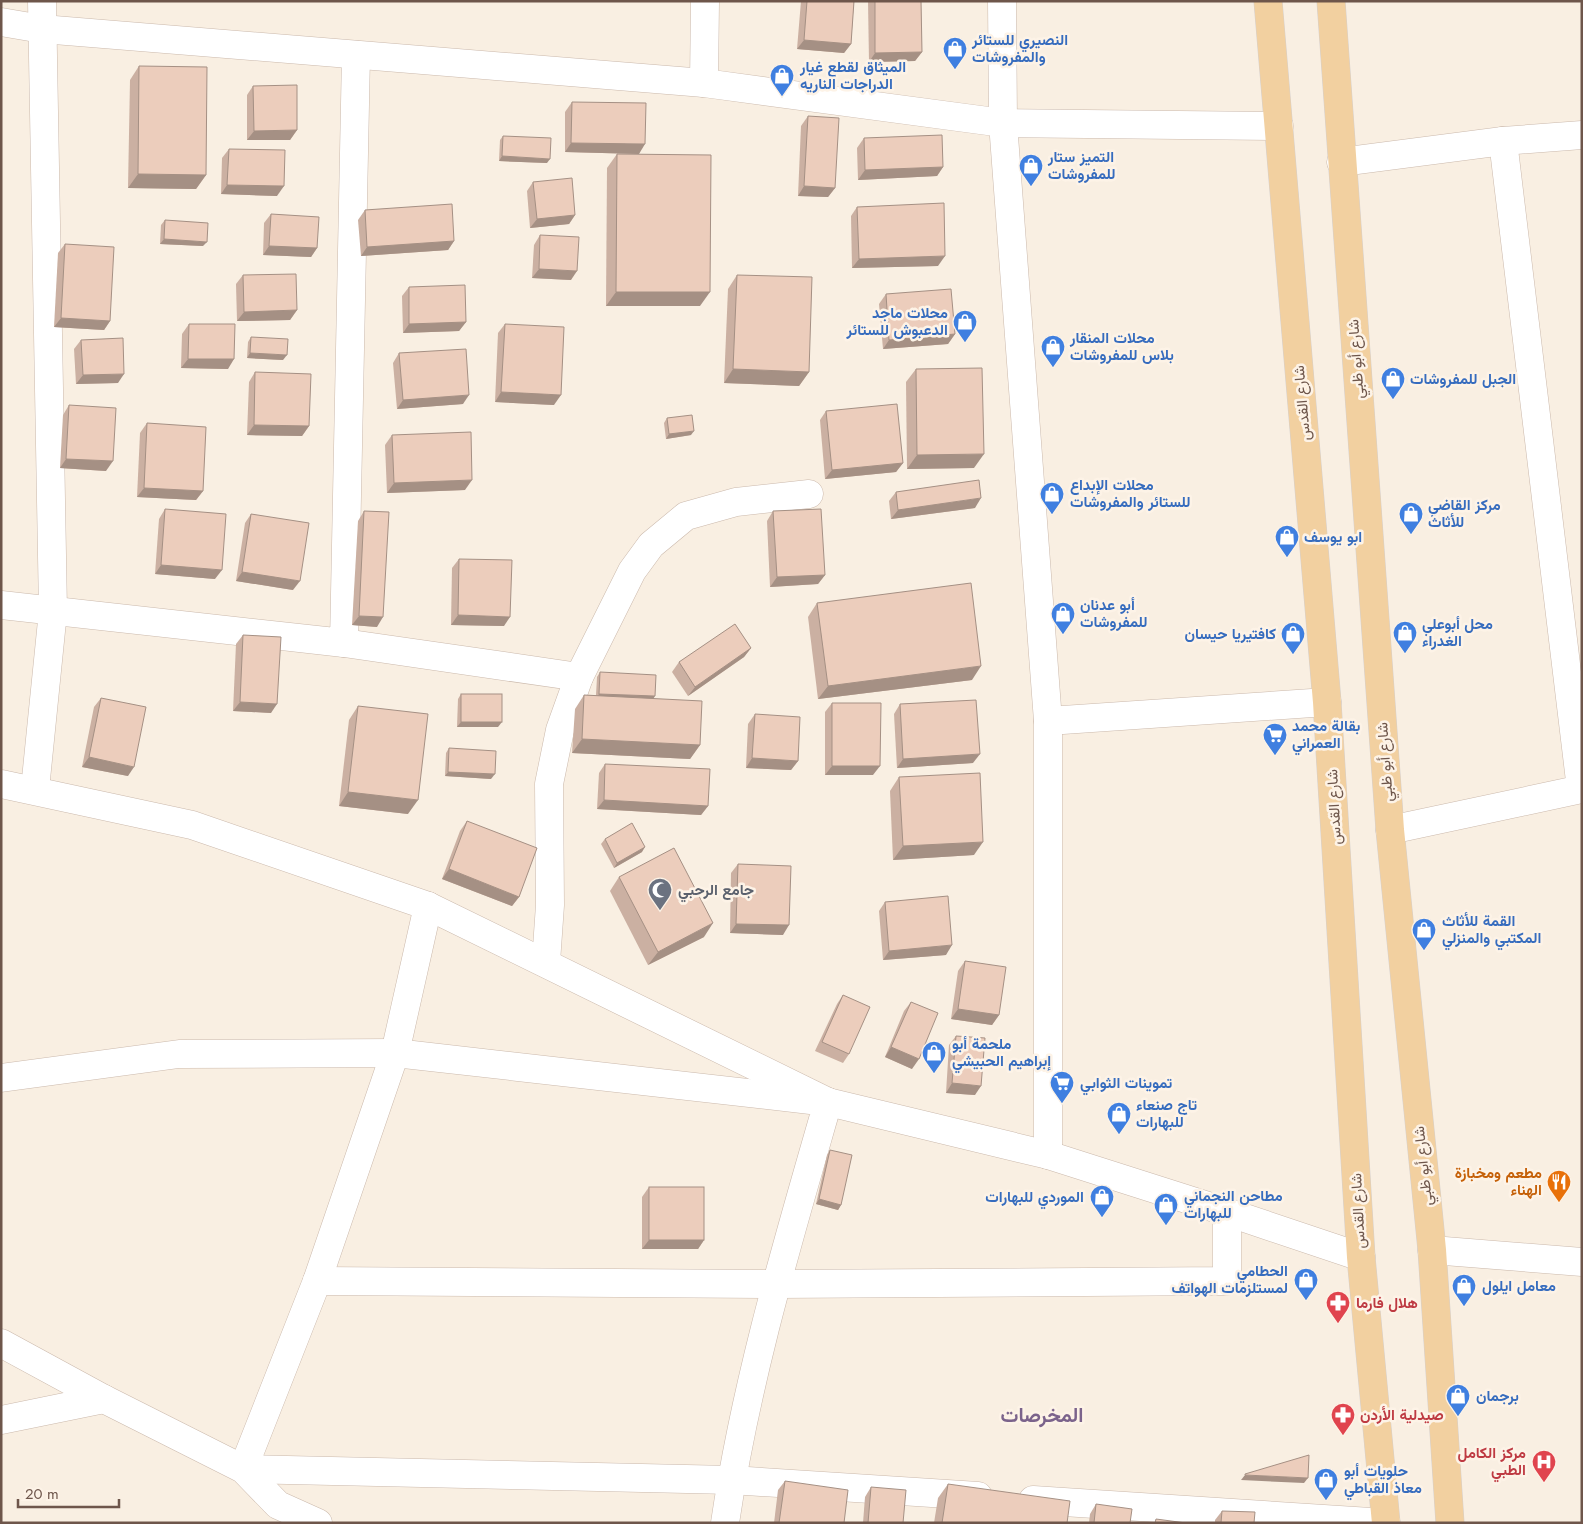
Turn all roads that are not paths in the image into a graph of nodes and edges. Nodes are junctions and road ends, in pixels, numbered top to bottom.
1 (42, 1) edge
2 (705, 1) edge
3 (1002, 1) edge
4 (1268, 1) edge
5 (1331, 1) edge
6 (1, 22) edge
7 (42, 29) junction
8 (356, 55) junction
9 (704, 83) junction
10 (1003, 123) junction
11 (1279, 126) junction
12 (1582, 135) edge
13 (1503, 140) junction
14 (1341, 162) junction
15 (809, 494) dead end
16 (1, 605) edge
17 (53, 611) junction
18 (344, 643) junction
19 (579, 677) junction
20 (1327, 702) junction
21 (1048, 721) junction
22 (1, 784) edge
23 (35, 789) junction
24 (1581, 789) edge
25 (1390, 830) junction
26 (428, 906) junction
27 (546, 962) junction
28 (395, 1053) junction
29 (1, 1078) edge
30 (828, 1102) junction
31 (1048, 1155) junction
32 (1227, 1212) junction
33 (1432, 1250) junction
34 (1361, 1257) junction
35 (1582, 1262) edge
36 (317, 1281) junction
37 (776, 1284) junction
38 (1, 1343) edge
39 (104, 1399) junction
40 (1, 1420) edge
41 (243, 1469) junction
42 (732, 1480) junction
43 (318, 1523) edge
44 (725, 1523) edge
45 (1386, 1523) edge
46 (1450, 1523) edge

1 - 7 street
2 - 9 street
3 - 10 street
4 - 11 main road, شارع القدس
5 - 14 main road, شارع أبو ظبي
6 - 7 street
7 - 8 street
7 - 17 street
8 - 9 street
8 - 18 street
9 - 10 street
10 - 11 street
10 - 21 street
11 - 20 main road, شارع القدس
12 - 13 street
13 - 14 street
13 - 24 street
14 - 25 main road, شارع أبو ظبي
15 - 19 street
16 - 17 street
17 - 18 street
17 - 23 street
18 - 19 street
19 - 27 street
20 - 21 street
20 - 34 main road, شارع القدس
21 - 31 street
22 - 23 street
23 - 26 street
24 - 25 street
25 - 33 main road, شارع أبو ظبي
26 - 27 street
26 - 28 street
27 - 30 street
28 - 29 street
28 - 30 street
28 - 36 street
30 - 31 street
30 - 37 street
31 - 32 street
32 - 34 street
32 - 37 street
33 - 35 street
33 - 46 main road, شارع أبو ظبي
34 - 45 main road, شارع القدس
36 - 37 street
36 - 41 street
37 - 42 street
38 - 39 street
39 - 40 street
39 - 41 street
41 - 42 street
41 - 43 street
42 - 44 street
42 - 45 street

